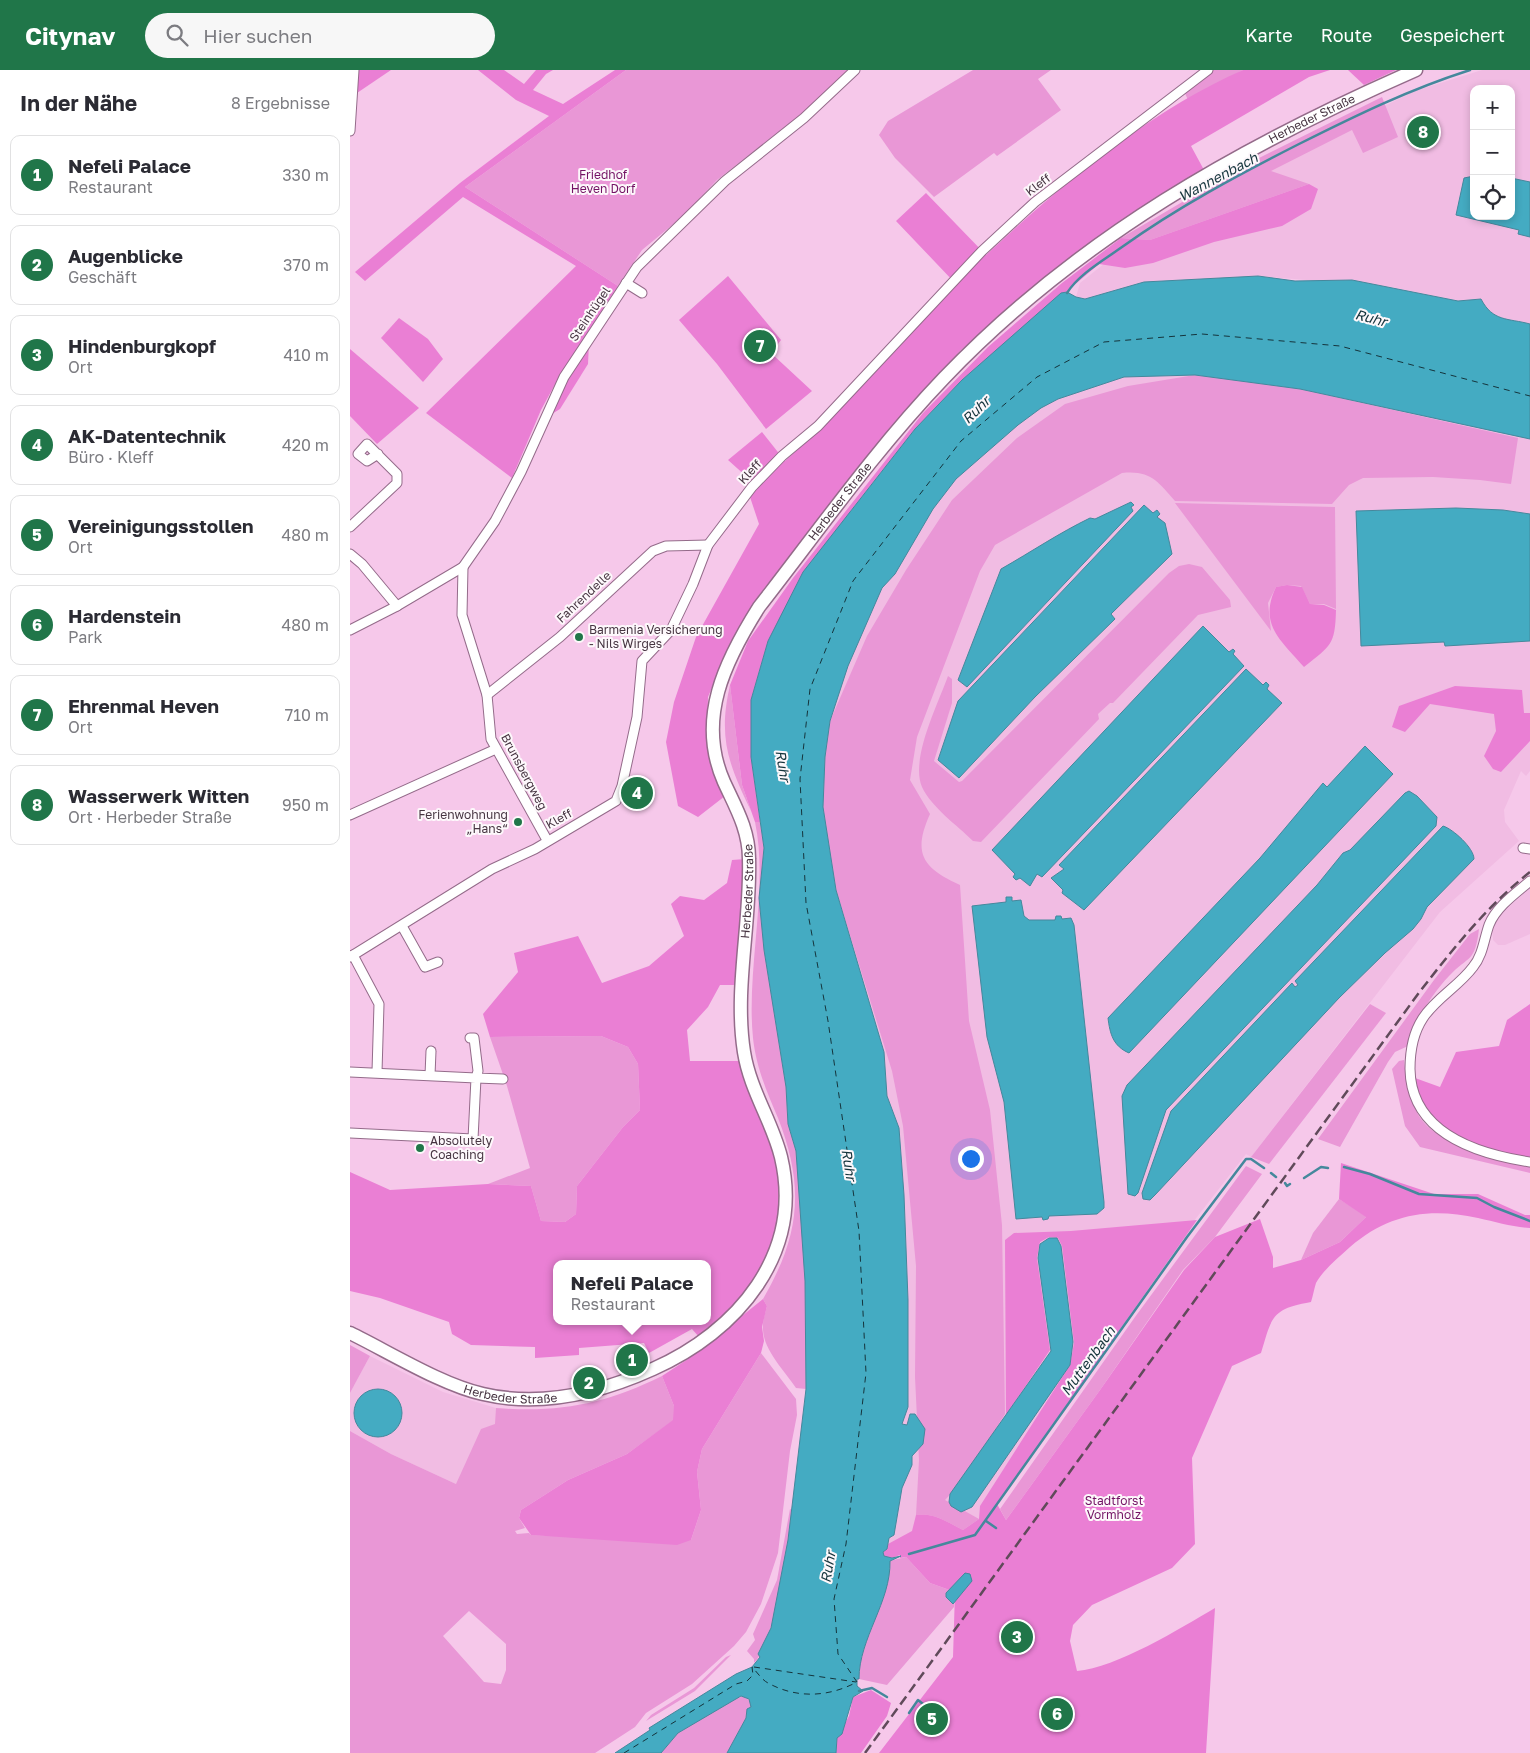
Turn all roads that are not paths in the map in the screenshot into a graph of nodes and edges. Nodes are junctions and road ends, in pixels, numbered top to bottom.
1 (354, 70) edge
2 (855, 70) edge
3 (1208, 70) edge
4 (1416, 70) edge
5 (350, 131) edge
6 (626, 282) junction
7 (642, 293) dead end
8 (378, 454) dead end
9 (350, 527) edge
10 (708, 545) junction
11 (350, 554) edge
12 (463, 567) junction
13 (397, 606) junction
14 (350, 630) edge
15 (487, 694) junction
16 (496, 748) junction
17 (350, 815) edge
18 (547, 840) junction
19 (1530, 881) edge
20 (402, 926) junction
21 (351, 956) edge
22 (438, 962) dead end
23 (470, 1038) dead end
24 (431, 1051) dead end
25 (350, 1072) edge
26 (377, 1072) junction
27 (430, 1075) junction
28 (476, 1078) junction
29 (503, 1079) dead end
30 (350, 1132) edge
31 (1530, 1162) edge
32 (350, 1333) edge

1 - 5 street
2 - 6 street, Steinhügel
3 - 10 street, Kleff
4 - 32 main road, Herbeder Straße
6 - 7 street
6 - 12 street, Steinhügel
8 - 9 street
10 - 15 street, Fahrendelle
10 - 18 street, Kleff
11 - 13 street
12 - 13 street, Steinhügel
12 - 15 street, Brunsbergweg
13 - 14 street, Steinhügel
15 - 16 street, Brunsbergweg
16 - 17 street
16 - 18 street, Brunsbergweg
18 - 20 street, Kleff
19 - 31 street
20 - 21 street, Kleff
20 - 22 street
21 - 26 street
23 - 28 street
24 - 27 street
25 - 26 street
26 - 27 street
27 - 28 street
28 - 29 street
28 - 30 street

